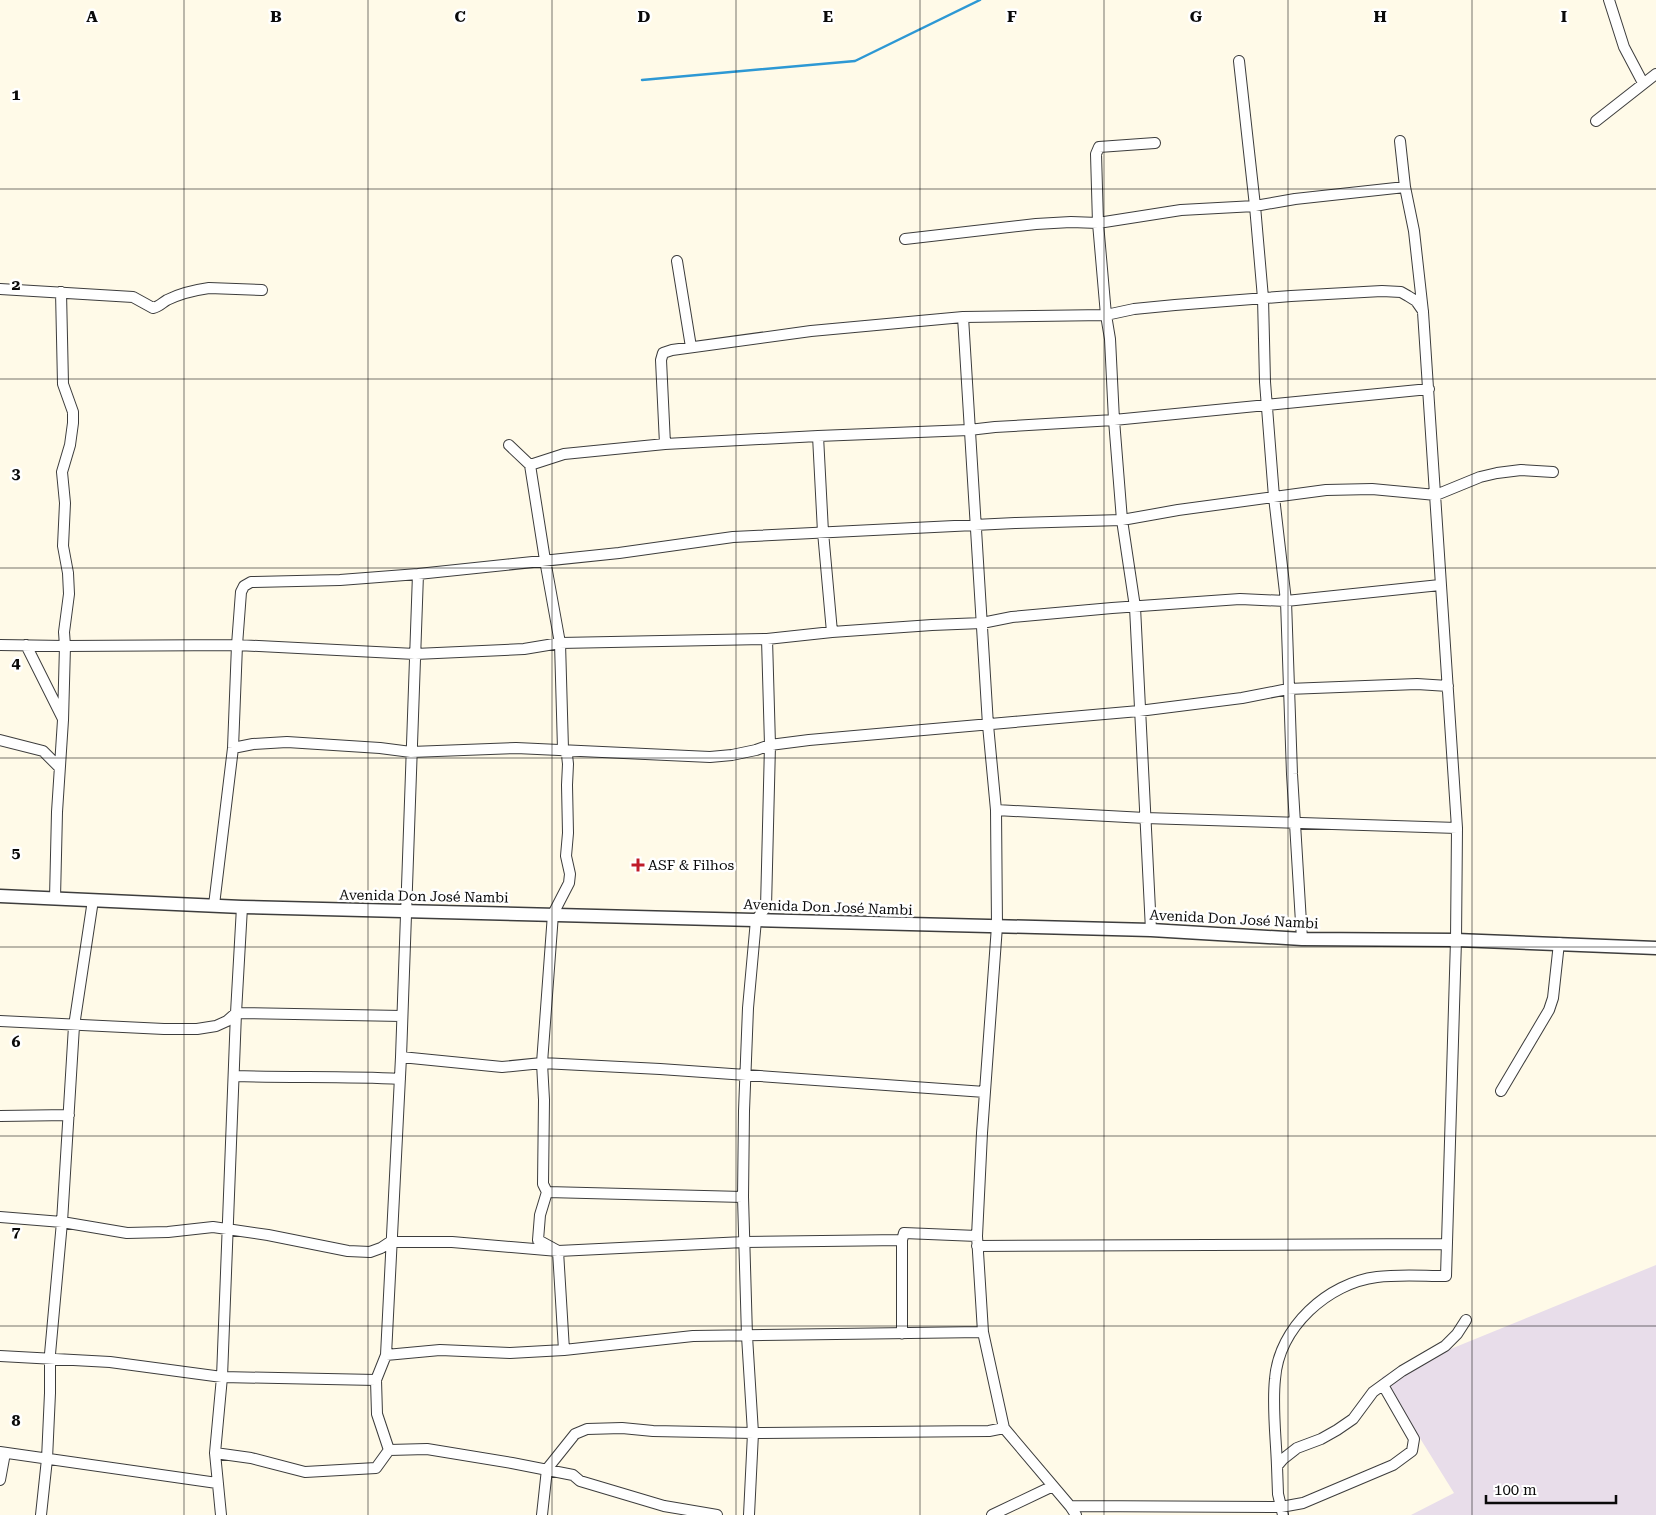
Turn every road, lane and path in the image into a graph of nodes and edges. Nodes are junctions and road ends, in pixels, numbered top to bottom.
1 (1609, 0) edge
2 (1239, 61) dead end
3 (1656, 74) edge
4 (1643, 83) junction
5 (1596, 121) dead end
6 (1400, 141) dead end
7 (1155, 143) dead end
8 (1405, 187) junction
9 (1255, 206) junction
10 (1098, 223) junction
11 (905, 239) dead end
12 (677, 261) dead end
13 (0, 289) edge
14 (262, 290) dead end
15 (61, 292) junction
16 (1263, 298) junction
17 (1423, 312) junction
18 (1106, 315) junction
19 (963, 317) junction
20 (691, 347) junction
21 (1429, 389) junction
22 (1268, 404) junction
23 (1114, 420) junction
24 (969, 430) junction
25 (818, 436) junction
26 (665, 444) junction
27 (509, 445) dead end
28 (530, 465) junction
29 (1553, 472) dead end
30 (1436, 495) junction
31 (1274, 497) junction
32 (1122, 520) junction
33 (977, 525) junction
34 (823, 532) junction
35 (545, 560) junction
36 (418, 574) junction
37 (1440, 585) junction
38 (1286, 601) junction
39 (1135, 607) junction
40 (982, 623) junction
41 (832, 632) junction
42 (767, 639) junction
43 (560, 643) junction
44 (0, 645) edge
45 (26, 645) junction
46 (237, 645) junction
47 (65, 646) junction
48 (415, 654) junction
49 (1448, 686) junction
50 (1288, 689) junction
51 (1139, 712) junction
52 (63, 720) junction
53 (988, 725) junction
54 (0, 740) edge
55 (61, 742) junction
56 (770, 745) junction
57 (233, 748) junction
58 (563, 749) junction
59 (43, 751) junction
60 (411, 752) junction
61 (60, 767) junction
62 (996, 810) junction
63 (1145, 818) junction
64 (1295, 823) junction
65 (1457, 828) junction
66 (0, 896) edge
67 (55, 898) junction
68 (93, 900) junction
69 (214, 905) junction
70 (242, 907) junction
71 (406, 910) junction
72 (552, 914) junction
73 (756, 920) junction
74 (997, 926) junction
75 (1151, 930) junction
76 (1302, 939) junction
77 (1456, 940) junction
78 (1559, 943) junction
79 (1656, 948) edge
80 (236, 1013) junction
81 (402, 1016) junction
82 (0, 1021) edge
83 (74, 1026) junction
84 (401, 1057) junction
85 (542, 1063) junction
86 (745, 1075) junction
87 (234, 1076) junction
88 (400, 1078) junction
89 (1501, 1091) dead end
90 (985, 1092) junction
91 (69, 1115) junction
92 (0, 1116) edge
93 (548, 1192) junction
94 (743, 1197) junction
95 (229, 1212) junction
96 (0, 1217) edge
97 (62, 1222) junction
98 (213, 1227) junction
99 (228, 1229) junction
100 (902, 1240) junction
101 (977, 1241) junction
102 (390, 1242) junction
103 (744, 1242) junction
104 (1446, 1244) junction
105 (558, 1250) junction
106 (1466, 1320) dead end
107 (983, 1332) junction
108 (902, 1334) junction
109 (747, 1336) junction
110 (564, 1350) junction
111 (386, 1355) junction
112 (0, 1356) edge
113 (50, 1358) junction
114 (222, 1377) junction
115 (376, 1380) junction
116 (1383, 1385) junction
117 (1004, 1428) junction
118 (753, 1433) junction
119 (389, 1450) junction
120 (2, 1452) edge
121 (215, 1453) junction
122 (47, 1459) junction
123 (1277, 1466) junction
124 (547, 1469) junction
125 (0, 1480) edge
126 (217, 1483) junction
127 (1053, 1486) junction
128 (1073, 1510) edge
129 (1282, 1511) edge
130 (41, 1515) edge
131 (221, 1515) edge
132 (542, 1515) edge
133 (717, 1515) edge
134 (749, 1515) edge
135 (992, 1515) edge

1 - 4 street
2 - 9 street
3 - 4 street
4 - 5 street
6 - 8 street
7 - 10 street
8 - 9 street
8 - 17 street
9 - 10 street
9 - 16 street
10 - 11 street
10 - 18 street
12 - 20 street
13 - 15 street
14 - 15 street
15 - 47 street
16 - 17 street
16 - 18 street
16 - 22 street
17 - 21 street
18 - 19 street
18 - 23 street
19 - 20 street
19 - 24 street
20 - 26 street
21 - 22 street
21 - 30 street
22 - 23 street
22 - 31 street
23 - 24 street
23 - 32 street
24 - 25 street
24 - 33 street
25 - 26 street
25 - 34 street
26 - 28 street
27 - 28 street
28 - 35 street
29 - 30 street
30 - 31 street
30 - 37 street
31 - 32 street
31 - 38 street
32 - 33 street
32 - 39 street
33 - 34 street
33 - 40 street
34 - 35 street
34 - 41 street
35 - 36 street
35 - 43 street
36 - 46 street
36 - 48 street
37 - 38 street
37 - 49 street
38 - 39 street
38 - 50 street
39 - 40 street
39 - 51 street
40 - 41 street
40 - 53 street
41 - 42 street
42 - 43 street
42 - 56 street
43 - 48 street
43 - 58 street
44 - 45 street
45 - 47 street
45 - 52 street
46 - 47 street
46 - 48 street
46 - 57 street
47 - 52 street
48 - 60 street
49 - 50 street
49 - 65 street
50 - 51 street
50 - 64 street
51 - 53 street
51 - 63 street
52 - 55 street
53 - 56 street
53 - 62 street
54 - 59 street
55 - 59 street
55 - 61 street
56 - 58 street
56 - 73 street
57 - 60 street
57 - 69 street
58 - 60 street
58 - 72 street
59 - 61 street
60 - 71 street
61 - 67 street
62 - 63 street
62 - 74 street
63 - 64 street
63 - 75 street
64 - 65 street
64 - 76 street
65 - 77 street
66 - 67 street, Avenida Don José Nambi
67 - 68 street, Avenida Don José Nambi
68 - 69 street, Avenida Don José Nambi
68 - 83 street
69 - 70 street, Avenida Don José Nambi
70 - 71 street, Avenida Don José Nambi
70 - 80 street
71 - 72 street, Avenida Don José Nambi
71 - 81 street
72 - 73 street, Avenida Don José Nambi
72 - 85 street
73 - 74 street, Avenida Don José Nambi
73 - 86 street
74 - 75 street, Avenida Don José Nambi
74 - 90 street
75 - 76 street, Avenida Don José Nambi
76 - 77 street, Avenida Don José Nambi
77 - 78 street, Avenida Don José Nambi
77 - 104 street
78 - 79 street, Avenida Don José Nambi
78 - 89 street
80 - 81 street
80 - 83 street
80 - 87 street
81 - 84 street
82 - 83 street
83 - 91 street
84 - 85 street
84 - 88 street
85 - 86 street
85 - 93 street
86 - 90 street
86 - 94 street
87 - 88 street
87 - 95 street
88 - 102 street
90 - 101 street
91 - 92 street
91 - 97 street
93 - 94 street
93 - 105 street
94 - 103 street
95 - 98 street
95 - 99 street
96 - 97 street
97 - 98 street
97 - 113 street
98 - 99 street
99 - 102 street
99 - 114 street
100 - 101 street
100 - 103 street
100 - 108 street
101 - 104 street
101 - 107 street
102 - 105 street
102 - 111 street
103 - 105 street
103 - 109 street
104 - 123 street
105 - 110 street
106 - 116 street
107 - 108 street
107 - 117 street
108 - 109 street
109 - 110 street
109 - 118 street
110 - 111 street
111 - 115 street
112 - 113 street
113 - 114 street
113 - 122 street
114 - 115 street
114 - 121 street
115 - 119 street
116 - 123 street
116 - 129 street
117 - 118 street
117 - 127 street
118 - 124 street
118 - 134 street
119 - 121 street
119 - 124 street
120 - 122 street
120 - 125 street
121 - 126 street
122 - 126 street
122 - 130 street
123 - 129 street
124 - 132 street
124 - 133 street
126 - 131 street
127 - 128 street
127 - 135 street
128 - 129 street

